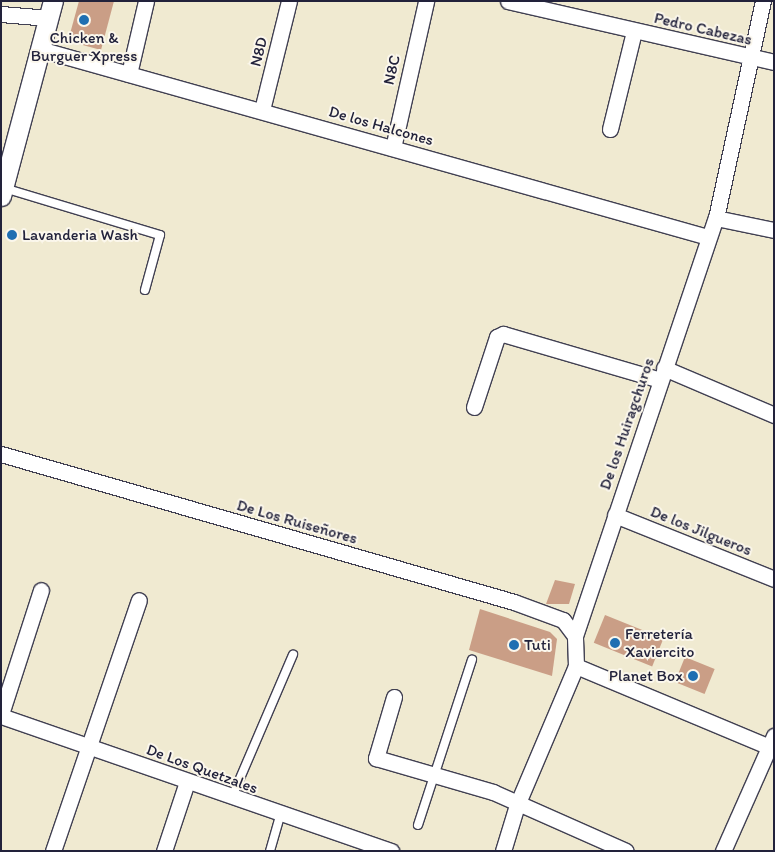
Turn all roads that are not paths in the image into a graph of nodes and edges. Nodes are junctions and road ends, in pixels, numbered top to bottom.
1 (146, 1) edge
2 (289, 1) edge
3 (426, 1) edge
4 (510, 1) edge
5 (763, 1) edge
6 (51, 10) edge
7 (1, 14) edge
8 (634, 31) junction
9 (43, 50) junction
10 (751, 58) junction
11 (774, 62) edge
12 (129, 74) junction
13 (262, 110) junction
14 (610, 129) dead end
15 (393, 148) junction
16 (2, 192) edge
17 (716, 218) junction
18 (774, 230) edge
19 (708, 237) junction
20 (145, 290) dead end
21 (662, 374) junction
22 (474, 407) dead end
23 (774, 415) edge
24 (1, 454) edge
25 (615, 515) junction
26 (774, 579) edge
27 (42, 590) dead end
28 (139, 600) dead end
29 (575, 636) junction
30 (293, 655) dead end
31 (472, 660) dead end
32 (576, 666) junction
33 (394, 697) dead end
34 (1, 715) edge
35 (772, 744) edge
36 (90, 748) junction
37 (435, 774) junction
38 (187, 782) junction
39 (232, 799) junction
40 (517, 805) junction
41 (280, 815) junction
42 (418, 825) dead end
43 (363, 847) edge
44 (53, 851) edge
45 (164, 851) edge
46 (270, 851) edge
47 (391, 851) edge
48 (503, 851) edge
49 (626, 851) edge
50 (723, 851) edge

1 - 12 street
2 - 13 street, N8D
3 - 15 street, N8C
4 - 8 street, Pedro Cabezas
5 - 10 street, De los Huiragchuros
6 - 7 street
6 - 9 street
8 - 10 street, Pedro Cabezas
8 - 14 street
9 - 12 street, De los Halcones
9 - 16 street
10 - 11 street, Pedro Cabezas
10 - 17 street, De los Huiragchuros
12 - 13 street, De los Halcones
13 - 15 street, De los Halcones
15 - 19 street, De los Halcones
16 - 20 lane
17 - 18 street
17 - 19 street, De los Huiragchuros
19 - 21 street, De los Huiragchuros
21 - 22 street
21 - 23 street
21 - 25 street, De los Huiragchuros
24 - 29 street, De Los Ruiseñores
25 - 26 street, De los Jilgueros
25 - 29 street, De los Huiragchuros
27 - 34 street
28 - 36 street
29 - 32 street, De los Huiragchuros
30 - 39 lane
31 - 37 lane
32 - 35 street
32 - 40 street, De los Huiragchuros
33 - 37 street
34 - 36 street, De Los Quetzales
35 - 50 street
36 - 38 street, De Los Quetzales
36 - 44 street
37 - 40 street
37 - 42 lane
38 - 39 street, De Los Quetzales
38 - 45 street
39 - 41 street, De Los Quetzales
40 - 48 street, De los Huiragchuros
40 - 49 street
41 - 43 street, De Los Quetzales
41 - 46 lane
43 - 47 street, De Los Quetzales

